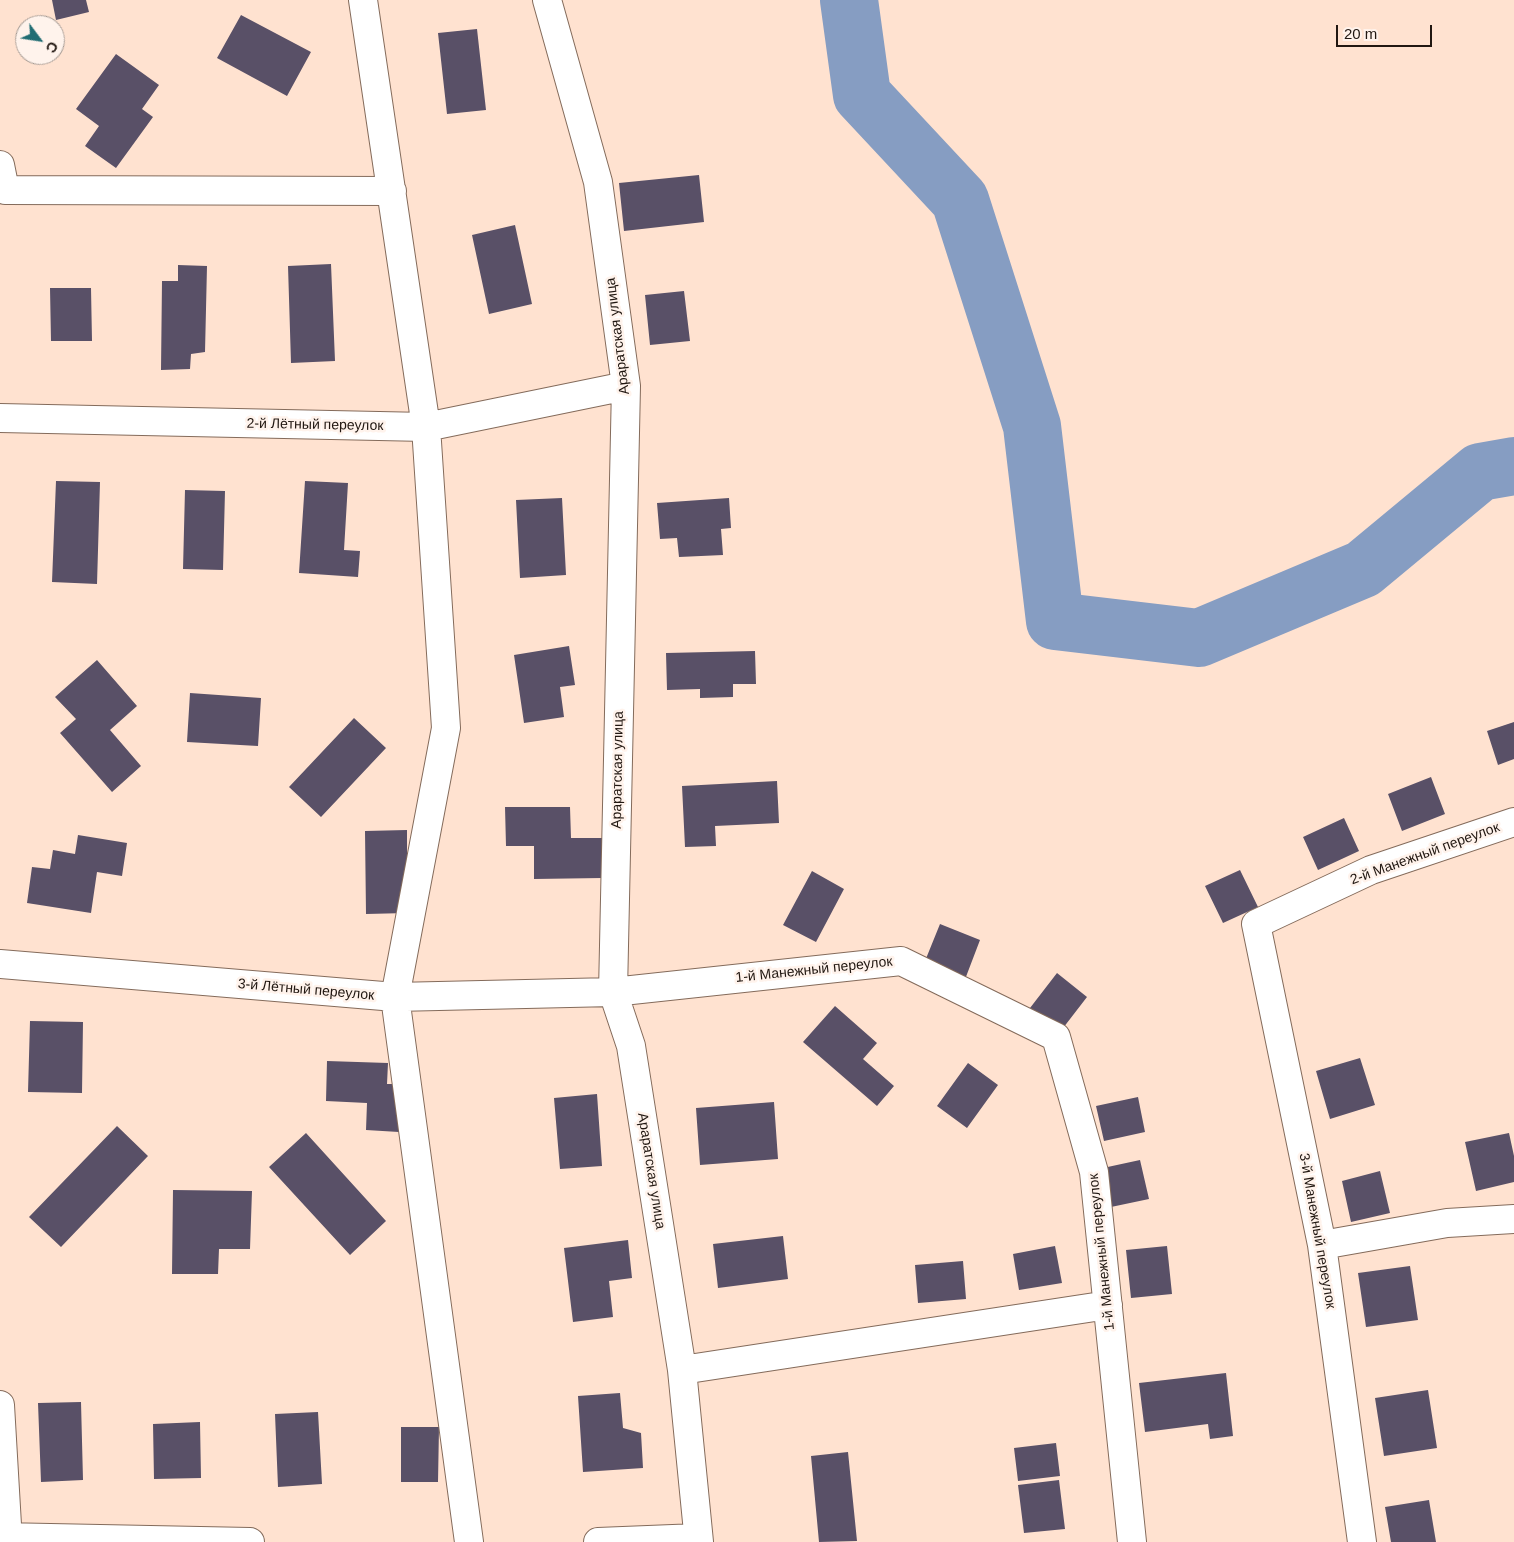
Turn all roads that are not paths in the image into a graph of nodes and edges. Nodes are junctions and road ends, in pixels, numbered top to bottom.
1 (364, 0) edge
2 (547, 0) edge
3 (0, 165) edge
4 (392, 191) junction
5 (626, 386) junction
6 (0, 418) edge
7 (426, 427) junction
8 (1514, 822) edge
9 (1256, 924) joint
10 (0, 964) edge
11 (613, 992) junction
12 (395, 997) junction
13 (1514, 1219) edge
14 (1322, 1245) junction
15 (1108, 1304) junction
16 (682, 1370) junction
17 (0, 1405) edge
18 (6, 1539) edge
19 (699, 1540) edge
20 (250, 1542) edge
21 (470, 1542) edge
22 (598, 1542) edge
23 (1132, 1542) edge
24 (1362, 1542) edge

1 - 4 street
2 - 5 street, Араратская улица
3 - 4 street
4 - 7 street
5 - 7 street, 2-й Лётный переулок
5 - 11 street, Араратская улица
6 - 7 street, 2-й Лётный переулок
7 - 12 street
8 - 9 street, 2-й Манежный переулок
9 - 14 street, 3-й Манежный переулок
10 - 12 street, 3-й Лётный переулок
11 - 12 street, 3-й Лётный переулок
11 - 15 street, 1-й Манежный переулок
11 - 16 street, Араратская улица
12 - 21 street
13 - 14 street
14 - 24 street, 3-й Манежный переулок
15 - 16 street
15 - 23 street, 1-й Манежный переулок
16 - 19 street, Араратская улица
17 - 18 street
18 - 20 street
19 - 22 street

